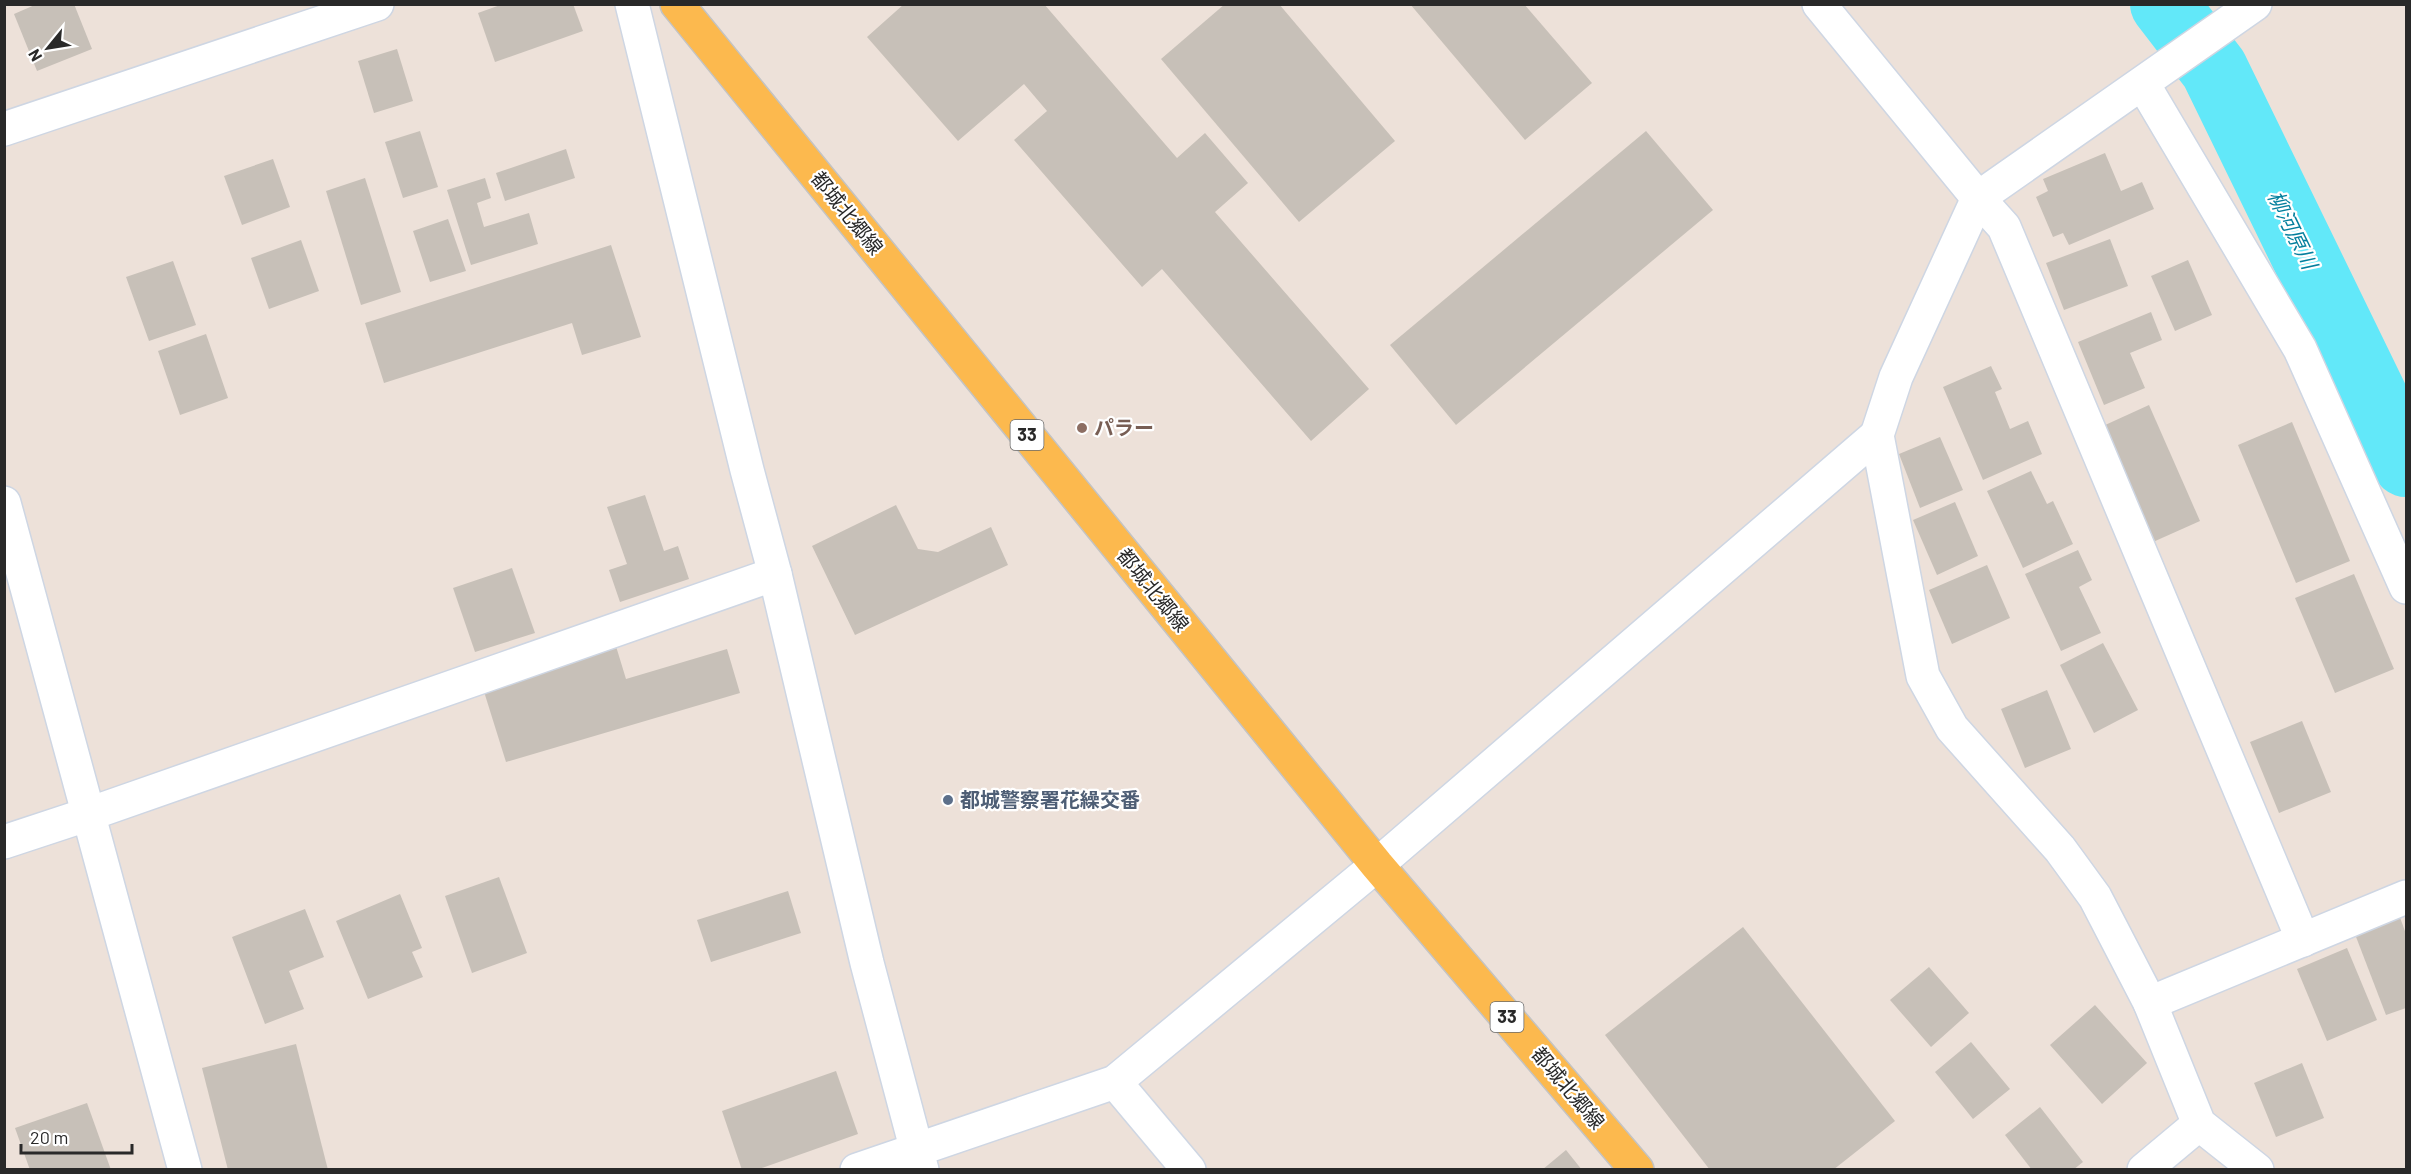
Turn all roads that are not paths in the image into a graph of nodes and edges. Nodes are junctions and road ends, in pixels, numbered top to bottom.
1 (377, 4) edge
2 (632, 4) edge
3 (677, 4) edge
4 (1819, 4) edge
5 (2255, 4) edge
6 (2152, 78) junction
7 (4, 129) edge
8 (1978, 198) junction
9 (1877, 435) junction
10 (4, 503) edge
11 (775, 574) junction
12 (2406, 586) edge
13 (89, 814) junction
14 (4, 842) edge
15 (1377, 865) junction
16 (2406, 897) edge
17 (2303, 940) junction
18 (2150, 1003) junction
19 (1115, 1082) junction
20 (2199, 1124) junction
21 (920, 1159) edge
22 (185, 1170) edge
23 (857, 1170) edge
24 (1189, 1170) edge
25 (1637, 1170) edge
26 (2144, 1170) edge
27 (2257, 1170) edge

1 - 7 street
2 - 11 street
3 - 15 main road, 都城北郷線 / 33
4 - 8 street
5 - 6 street
6 - 8 street
6 - 12 street
8 - 9 street
8 - 17 street
9 - 15 street
9 - 18 street
10 - 13 street
11 - 13 street
11 - 21 street
13 - 14 street
13 - 22 street
15 - 19 street
15 - 25 main road, 都城北郷線 / 33
16 - 17 street
17 - 18 street
18 - 20 street
19 - 21 street
19 - 24 street
20 - 26 street
20 - 27 street
21 - 23 street

